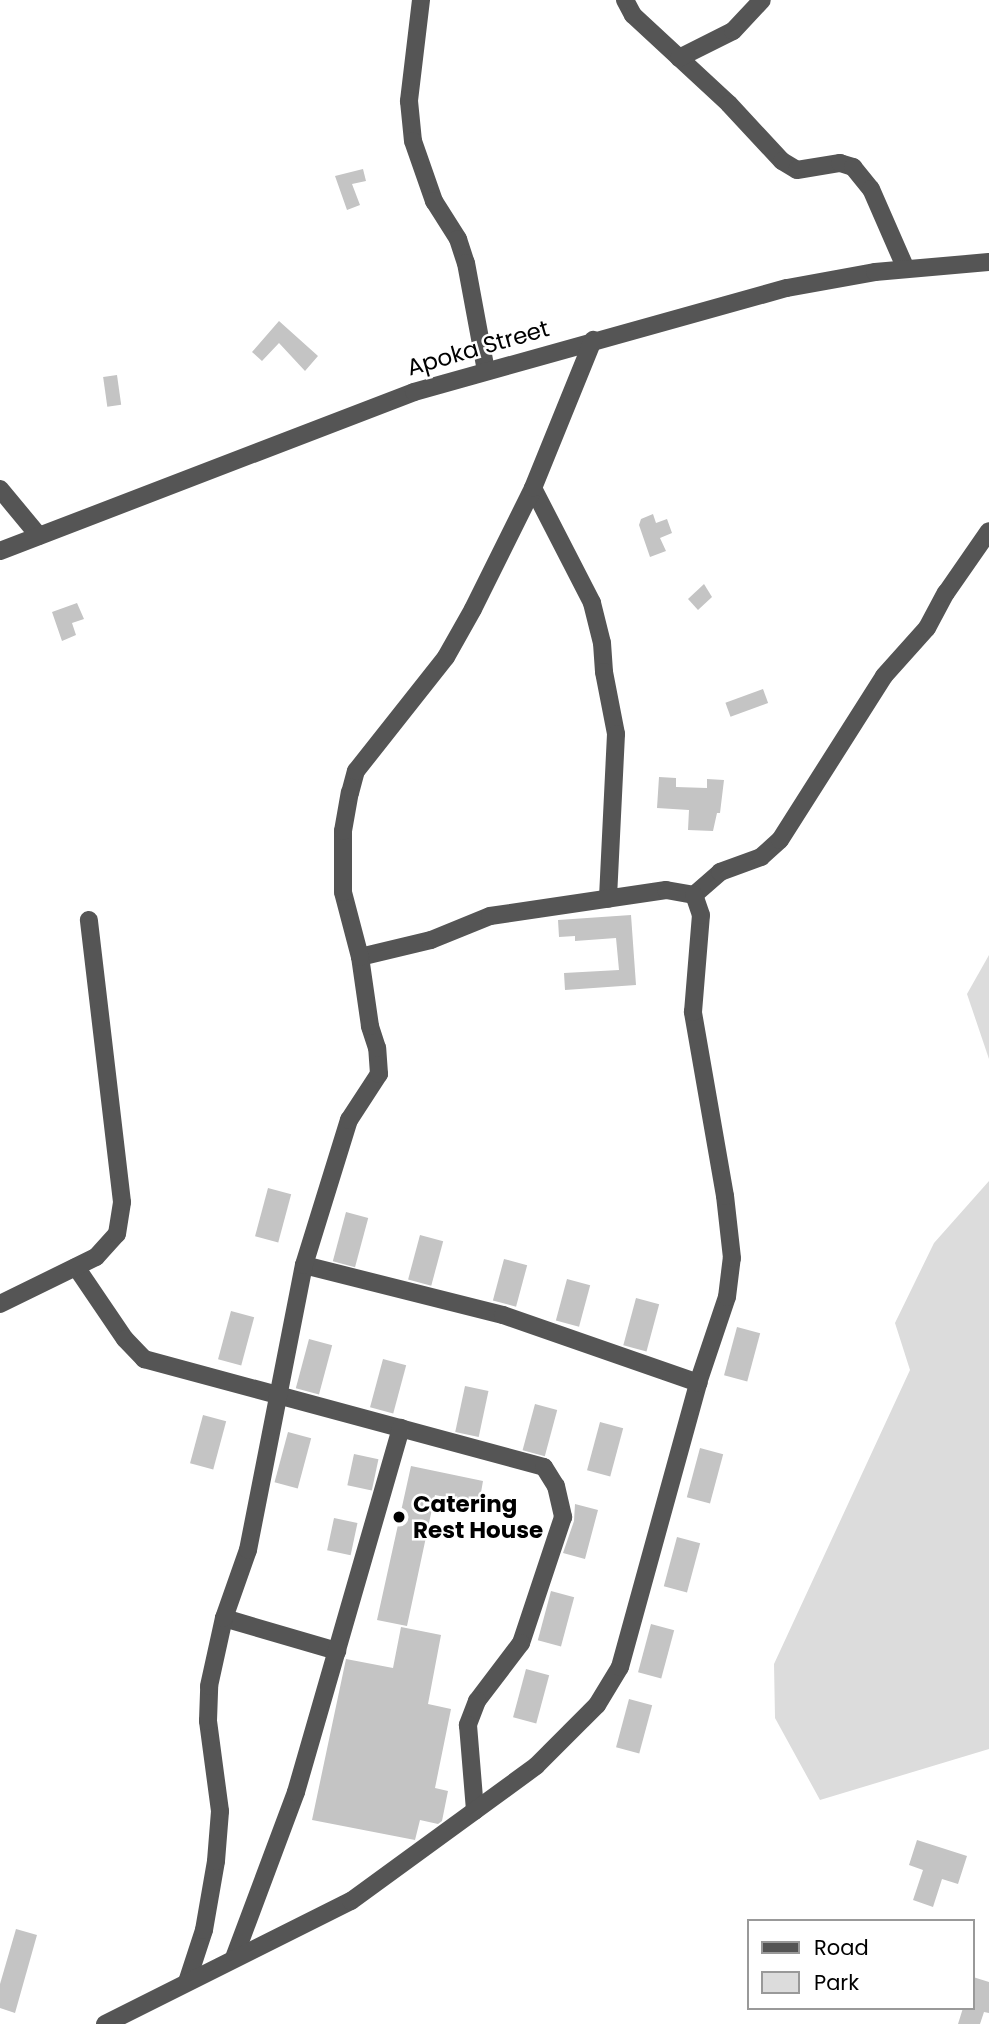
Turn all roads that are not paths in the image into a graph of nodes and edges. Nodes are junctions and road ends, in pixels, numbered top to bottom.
1 (421, 0) edge
2 (625, 0) edge
3 (762, 0) edge
4 (680, 58) junction
5 (989, 262) edge
6 (906, 269) junction
7 (593, 340) junction
8 (486, 371) junction
9 (533, 488) junction
10 (0, 489) edge
11 (989, 531) edge
12 (39, 536) junction
13 (0, 551) edge
14 (694, 895) junction
15 (608, 899) junction
16 (89, 920) dead end
17 (360, 957) junction
18 (304, 1265) junction
19 (75, 1267) junction
20 (0, 1304) edge
21 (698, 1383) junction
22 (277, 1395) junction
23 (401, 1429) junction
24 (224, 1618) junction
25 (337, 1651) junction
26 (475, 1811) junction
27 (234, 1958) junction
28 (187, 1982) junction
29 (105, 2024) edge

1 - 8 street
2 - 4 street
3 - 4 street
4 - 6 street
5 - 6 street, Apoka Street
6 - 7 street, Apoka Street
7 - 8 street, Apoka Street
7 - 9 street
8 - 12 street, Apoka Street
9 - 15 street
9 - 17 street
10 - 12 street
11 - 14 street
12 - 13 street, Apoka Street
14 - 15 street
14 - 21 street
15 - 17 street
16 - 19 street
17 - 18 street
18 - 21 street
18 - 22 street
19 - 20 street
19 - 22 street
21 - 26 street
22 - 23 street
22 - 24 street
23 - 25 street
23 - 26 street
24 - 25 street
24 - 28 street
25 - 27 street
26 - 27 street
27 - 28 street
28 - 29 street

